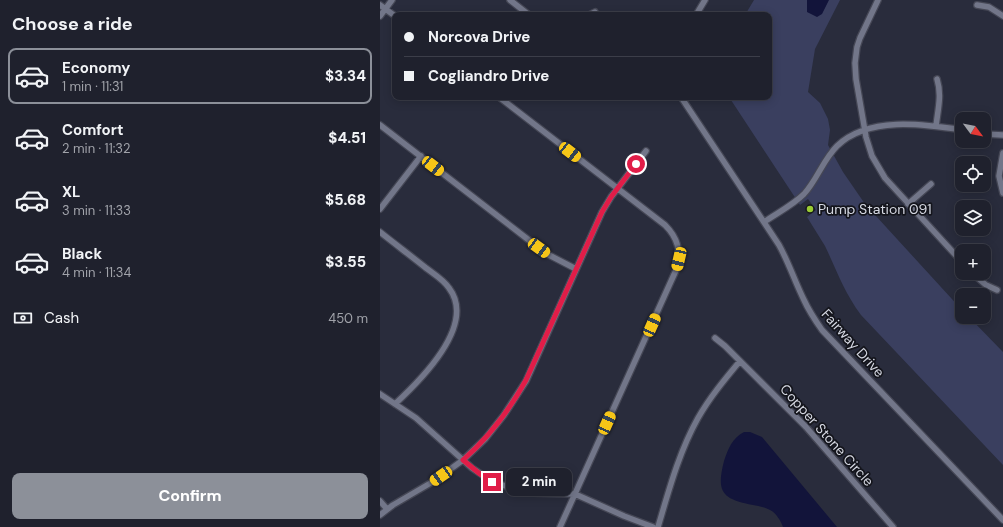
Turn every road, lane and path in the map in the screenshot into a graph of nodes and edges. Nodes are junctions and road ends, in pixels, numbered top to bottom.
1 (392, 0) edge
2 (510, 0) edge
3 (706, 0) edge
4 (878, 0) edge
5 (380, 5) edge
6 (977, 5) dead end
7 (385, 9) junction
8 (525, 12) edge
9 (698, 12) edge
10 (392, 14) edge
11 (380, 16) edge
12 (1003, 16) edge
13 (937, 79) dead end
14 (503, 100) edge
15 (683, 100) edge
16 (380, 125) edge
17 (936, 126) junction
18 (955, 129) edge
19 (864, 130) junction
20 (991, 134) edge
21 (1003, 135) edge
22 (646, 151) dead end
23 (1003, 153) edge
24 (421, 156) junction
25 (931, 184) dead end
26 (617, 188) junction
27 (1003, 193) edge
28 (908, 204) junction
29 (380, 209) edge
30 (764, 222) junction
31 (380, 232) edge
32 (955, 254) edge
33 (576, 269) junction
34 (980, 280) edge
35 (997, 290) dead end
36 (715, 338) dead end
37 (740, 361) junction
38 (380, 394) edge
39 (395, 404) junction
40 (463, 460) junction
41 (575, 494) junction
42 (380, 501) edge
43 (386, 509) junction
44 (380, 515) edge
45 (1003, 520) edge
46 (560, 527) edge
47 (653, 527) edge
48 (658, 527) edge
49 (893, 527) edge

1 - 7 street
2 - 8 street
3 - 9 street
4 - 19 street
5 - 7 street
6 - 12 street
7 - 10 street
7 - 11 street
13 - 17 street
14 - 26 street
15 - 30 street, Fairway Drive
16 - 24 street
17 - 18 street
17 - 19 street
19 - 28 street
19 - 30 street
20 - 21 street
22 - 26 street
23 - 27 street
24 - 29 street
24 - 33 street
25 - 28 street
26 - 33 street
26 - 41 street
28 - 32 street
30 - 45 street, Fairway Drive
31 - 39 street
33 - 40 street
34 - 35 street
36 - 37 street, Copper Stone Circle
37 - 48 street
37 - 49 street, Copper Stone Circle
38 - 39 street
39 - 40 street
40 - 41 street
40 - 43 street
41 - 46 street
41 - 47 street
42 - 43 street
43 - 44 street

